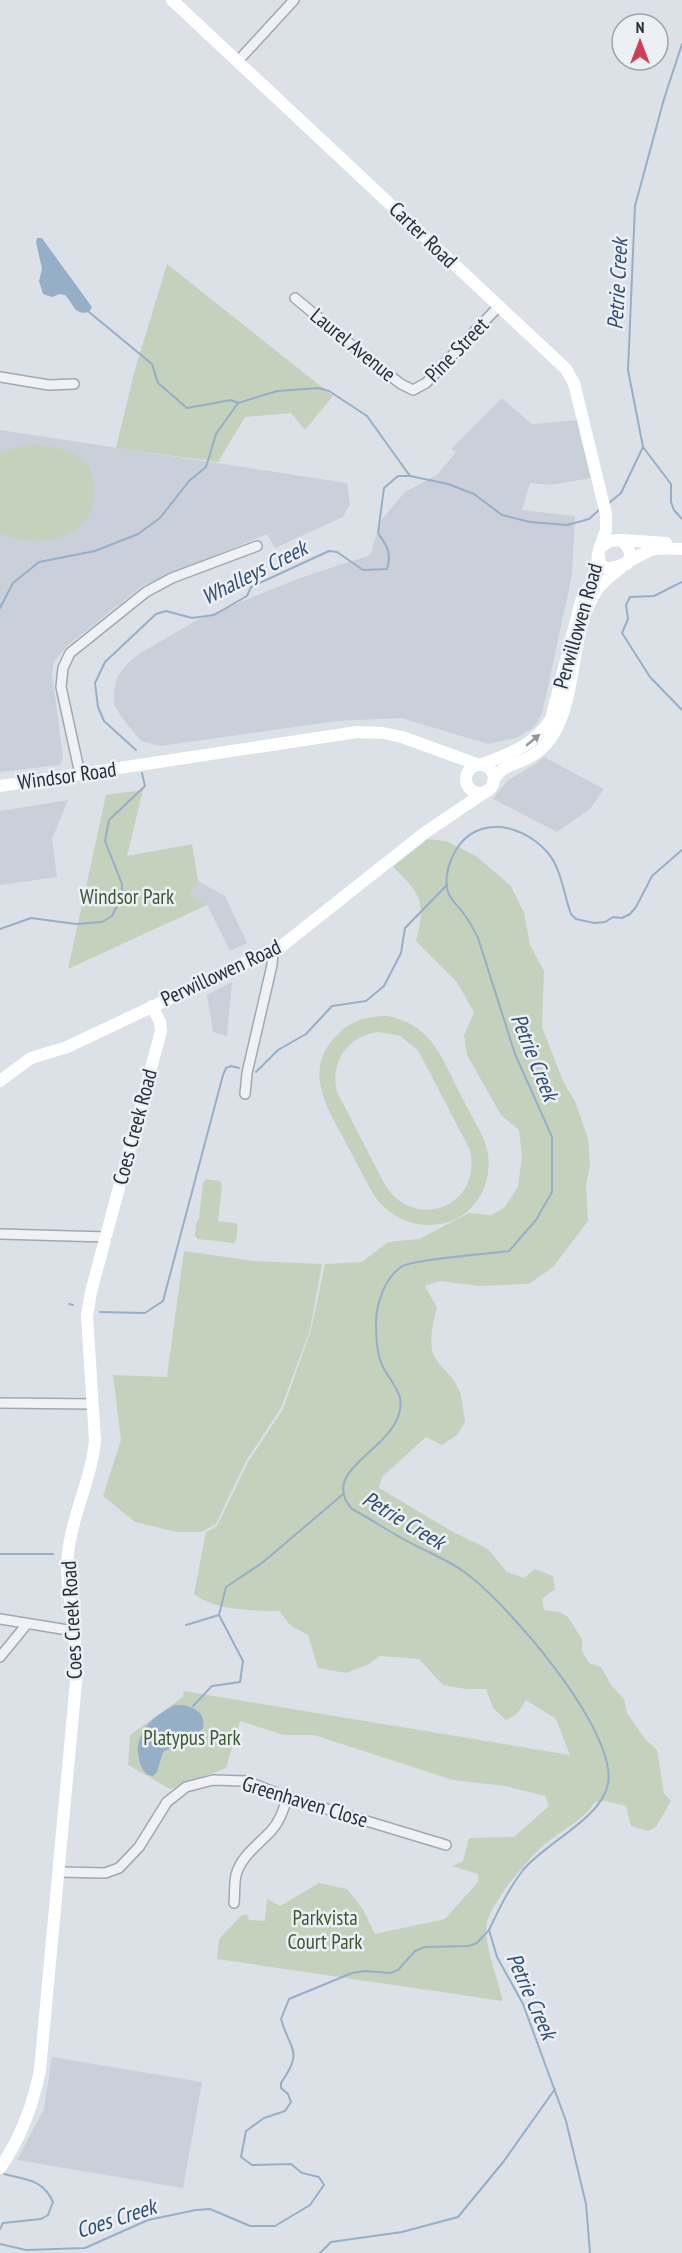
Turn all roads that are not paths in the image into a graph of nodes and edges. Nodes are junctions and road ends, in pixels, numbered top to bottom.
1 (172, 0) edge
2 (294, 0) edge
3 (238, 61) junction
4 (295, 298) dead end
5 (498, 307) junction
6 (0, 377) edge
7 (74, 384) dead end
8 (413, 390) joint
9 (607, 515) junction
10 (621, 540) junction
11 (257, 546) dead end
12 (681, 548) edge
13 (599, 551) junction
14 (625, 564) junction
15 (431, 747) junction
16 (479, 765) junction
17 (80, 774) junction
18 (467, 782) junction
19 (0, 786) edge
20 (491, 786) junction
21 (423, 834) junction
22 (273, 950) junction
23 (152, 1006) junction
24 (0, 1081) edge
25 (245, 1094) dead end
26 (0, 1234) edge
27 (106, 1237) junction
28 (0, 1403) edge
29 (93, 1404) junction
30 (0, 1619) edge
31 (27, 1624) junction
32 (75, 1631) junction
33 (0, 1657) edge
34 (287, 1797) junction
35 (446, 1845) dead end
36 (59, 1872) junction
37 (234, 1903) dead end
38 (0, 2168) edge

1 - 3 street, Carter Road
2 - 3 street
3 - 5 street, Carter Road
4 - 8 street, Laurel Avenue
5 - 8 street, Pine Street
5 - 9 street, Carter Road
6 - 7 street
9 - 10 street, Carter Road
9 - 13 street, Carter Road
10 - 12 street
10 - 13 street
10 - 14 street
11 - 17 street
12 - 14 street, Perwillowen Road
13 - 14 street
16 -> 13 street, Perwillowen Road
14 - 20 street, Perwillowen Road
15 - 16 street
15 - 17 street, Windsor Road
15 - 18 street
16 - 18 street
16 - 20 street
17 - 19 street, Windsor Road
18 - 20 street
18 - 21 street, Perwillowen Road
20 - 21 street, Perwillowen Road
21 - 22 street, Perwillowen Road
22 - 23 street, Perwillowen Road
22 - 25 street
23 - 24 street, Perwillowen Road
23 - 27 street, Coes Creek Road
26 - 27 street
27 - 29 street, Coes Creek Road
28 - 29 street
29 - 32 street, Coes Creek Road
30 - 31 street
31 - 32 street
31 - 33 street
32 - 36 street, Coes Creek Road
34 - 35 street, Greenhaven Close
34 - 36 street, Greenhaven Close
34 - 37 street
36 - 38 street, Coes Creek Road

